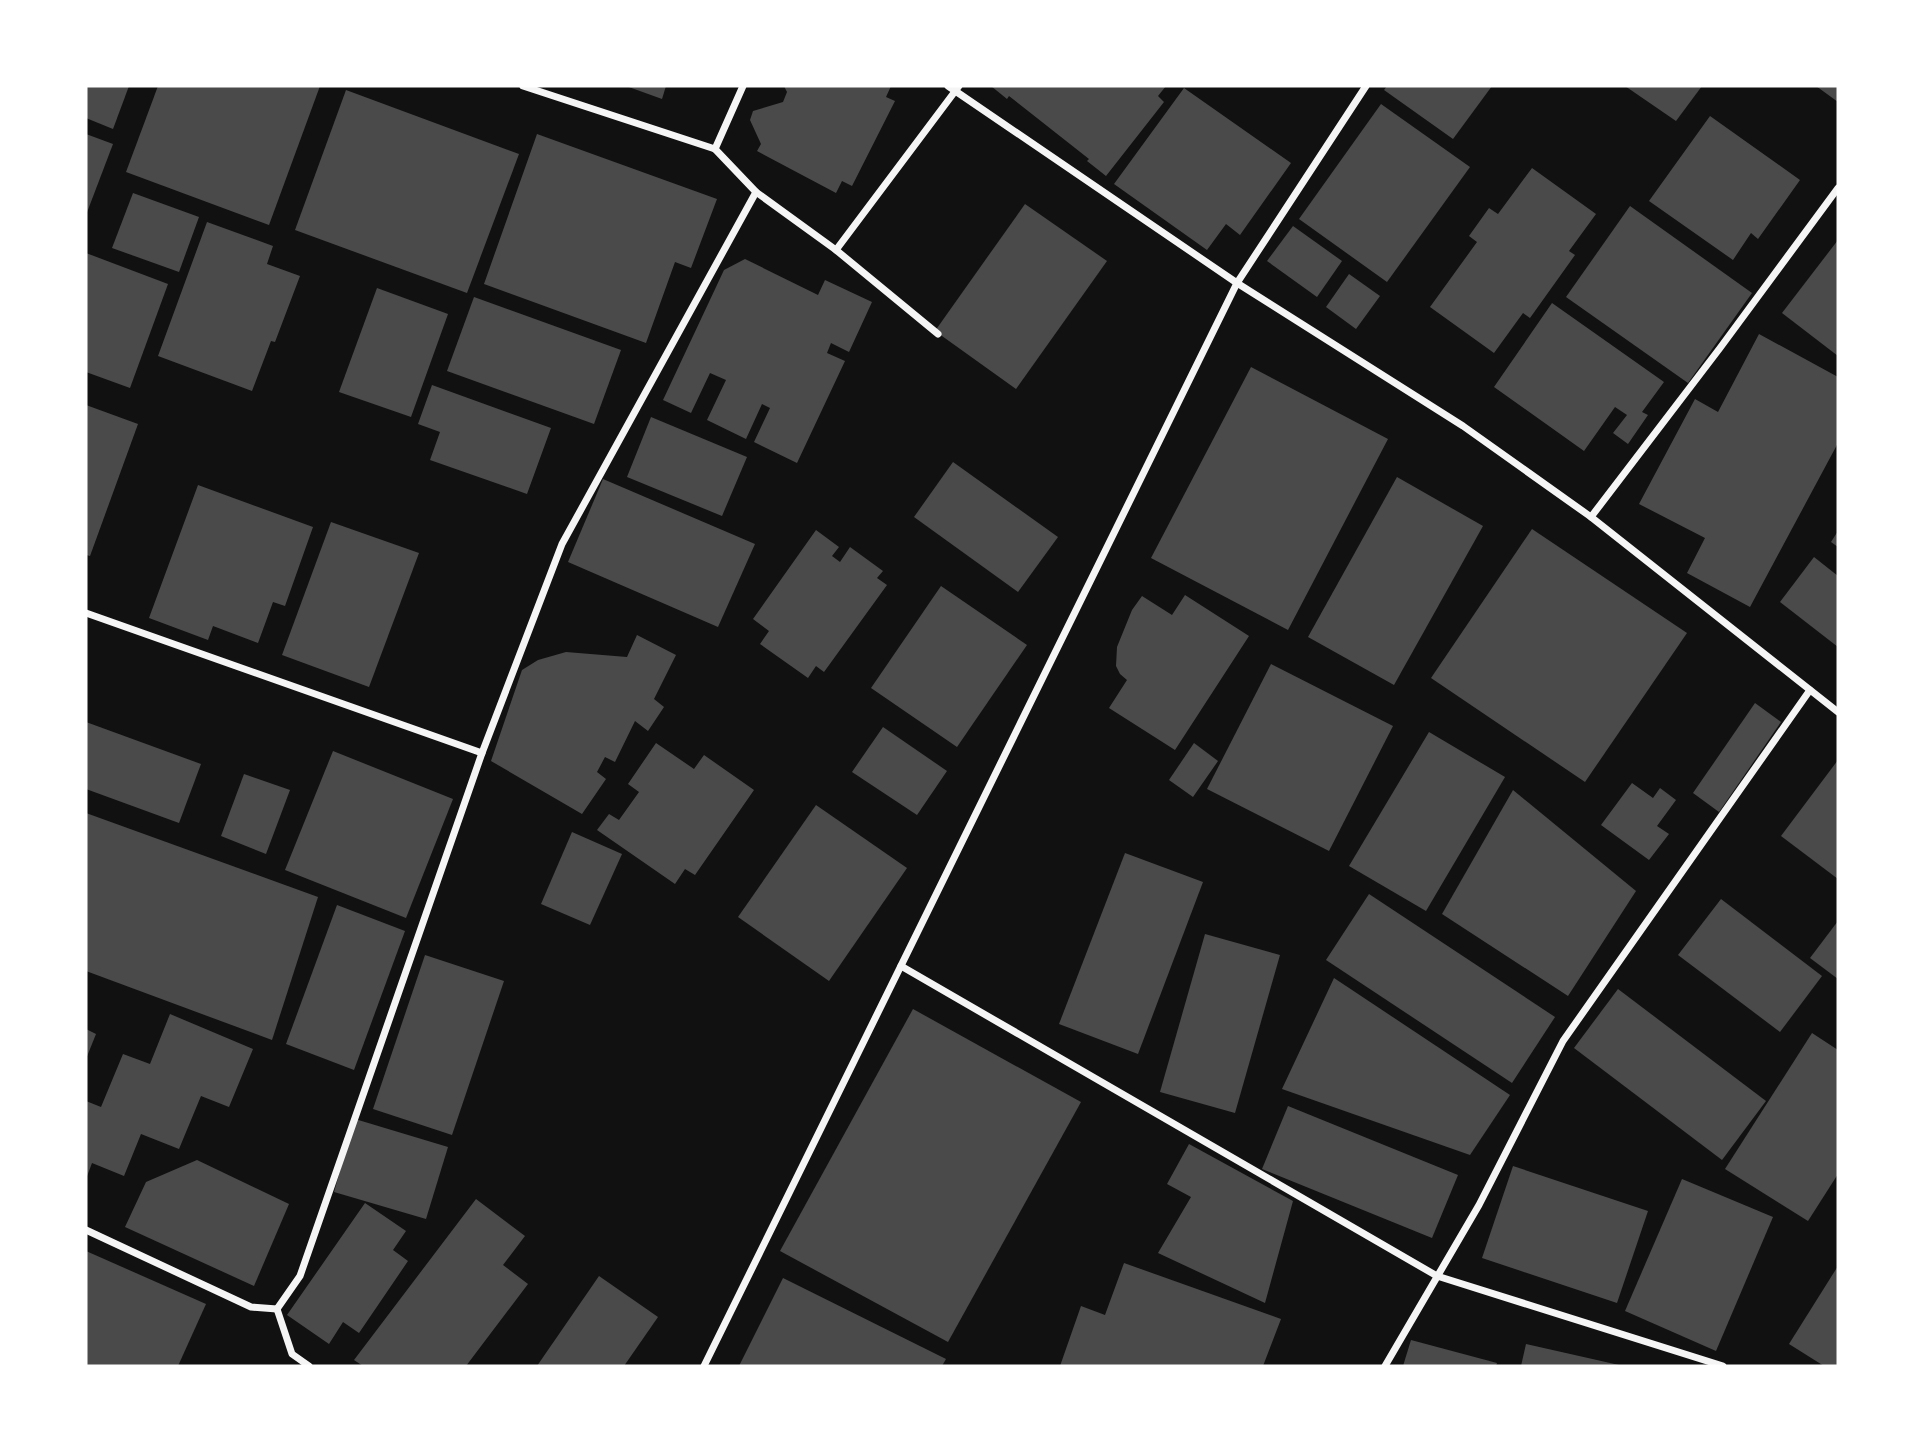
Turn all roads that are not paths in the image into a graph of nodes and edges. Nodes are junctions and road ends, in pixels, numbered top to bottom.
1 (523, 86) edge
2 (743, 86) edge
3 (1366, 86) edge
4 (954, 88) edge
5 (715, 149) junction
6 (1838, 188) edge
7 (756, 192) junction
8 (836, 250) junction
9 (1237, 283) junction
10 (938, 334) dead end
11 (1591, 517) junction
12 (86, 612) edge
13 (1810, 690) junction
14 (1838, 712) edge
15 (482, 753) junction
16 (901, 966) junction
17 (86, 1230) edge
18 (1437, 1276) junction
19 (277, 1309) junction
20 (309, 1366) edge
21 (704, 1366) edge
22 (1385, 1366) edge
23 (1723, 1366) edge

1 - 5 street
2 - 5 street
3 - 9 street
4 - 8 street
4 - 9 street
5 - 7 street
6 - 11 street
7 - 8 street
7 - 15 street
8 - 10 street
9 - 11 street
9 - 16 street
11 - 13 street
12 - 15 street
13 - 14 street
13 - 18 street
15 - 19 street
16 - 18 street
16 - 21 street
17 - 19 street
18 - 22 street
18 - 23 street
19 - 20 street

